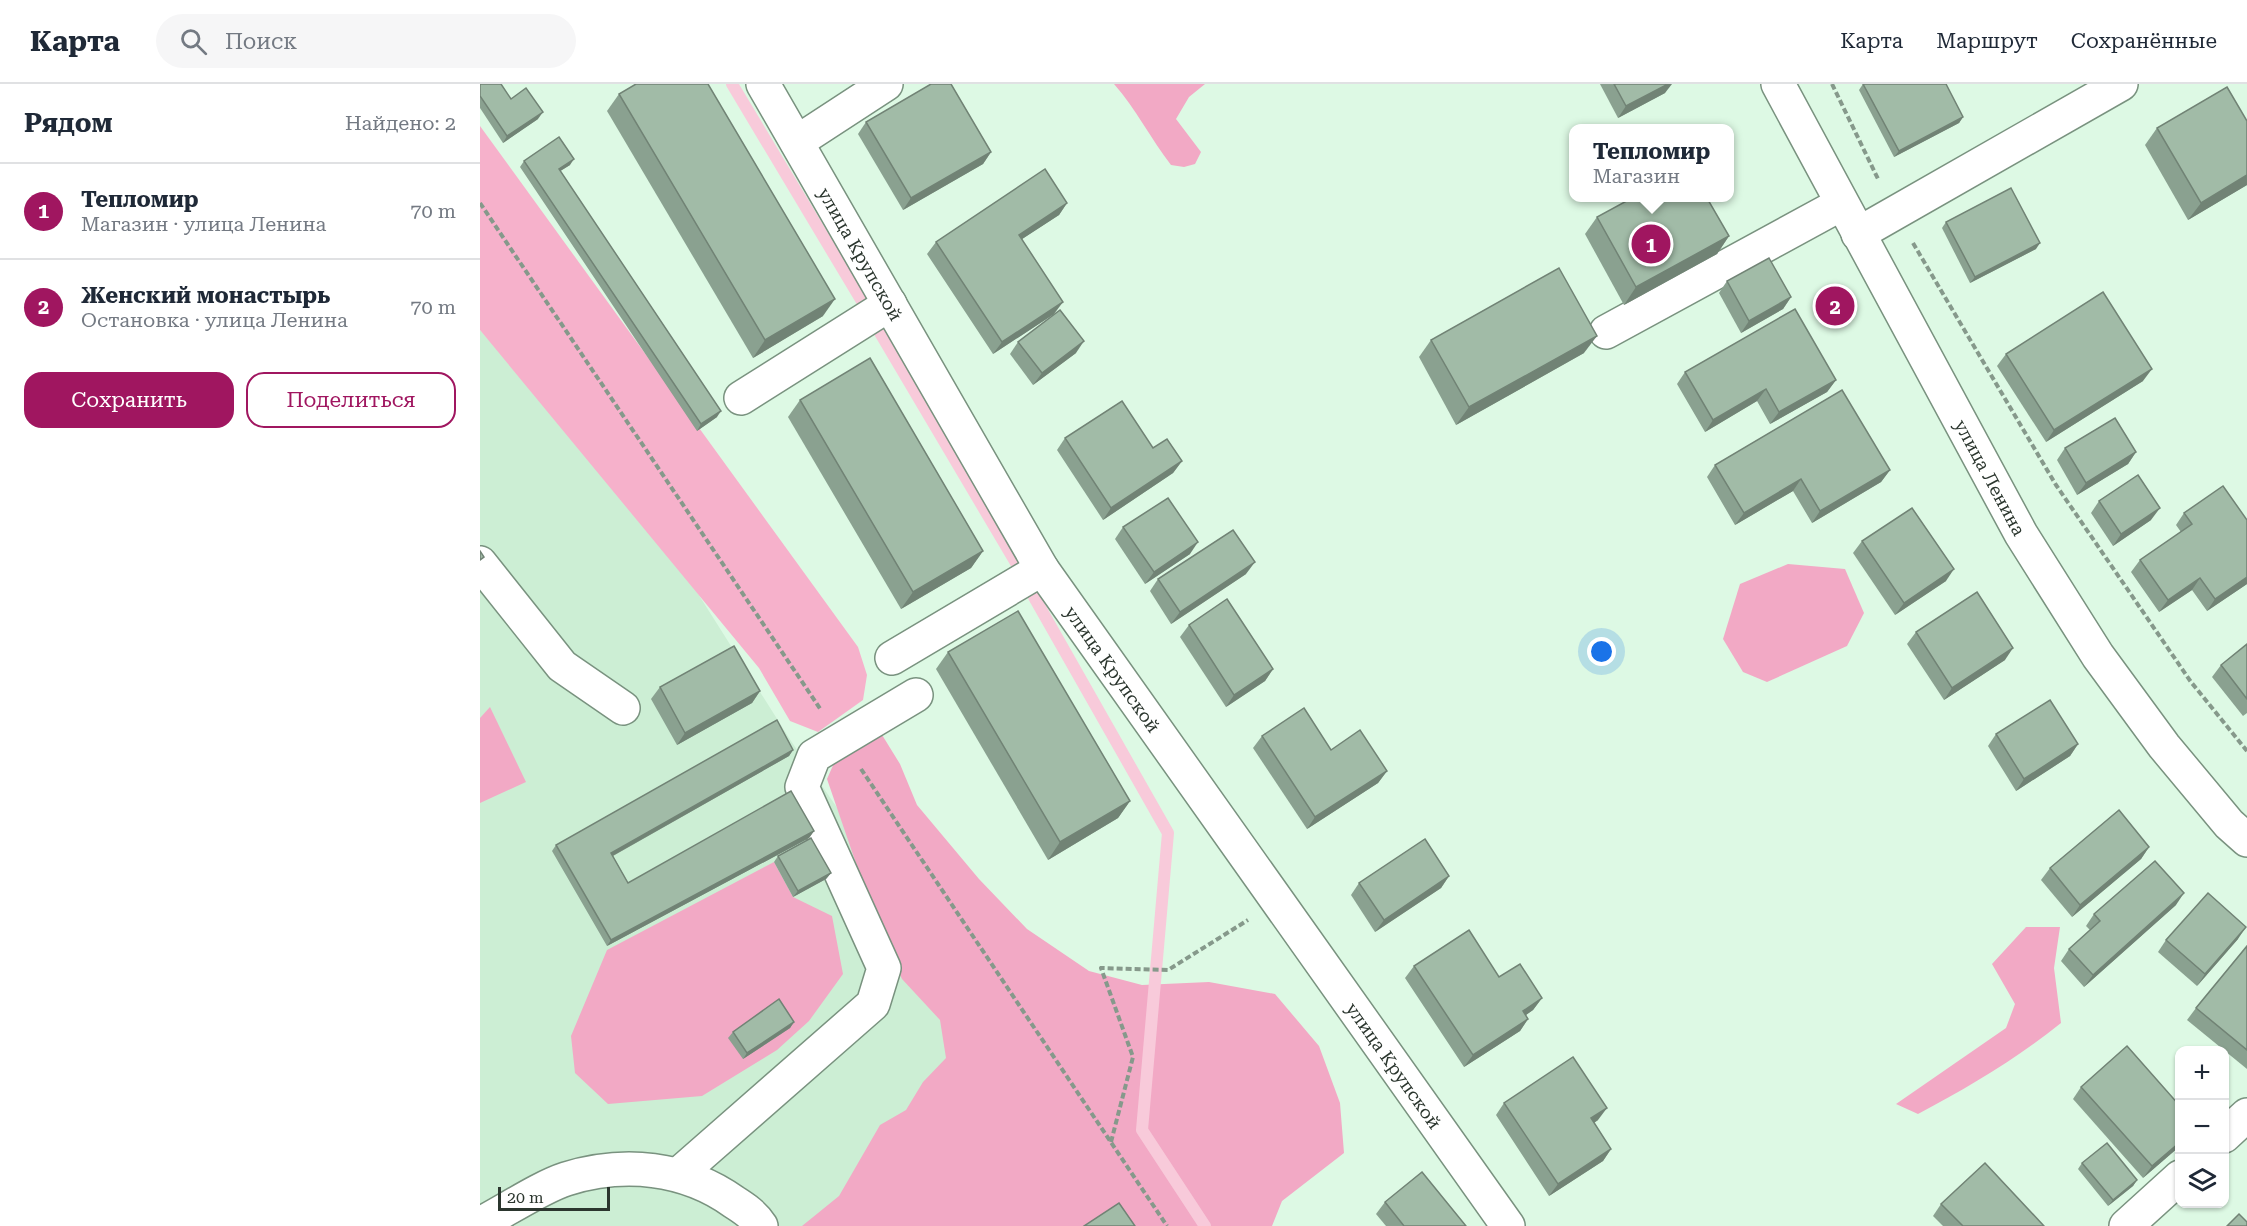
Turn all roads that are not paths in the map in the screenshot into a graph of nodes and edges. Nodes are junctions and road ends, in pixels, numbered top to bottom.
1 (764, 84) edge
2 (886, 84) edge
3 (1778, 84) edge
4 (2121, 84) edge
5 (797, 142) junction
6 (1841, 204) junction
7 (1858, 234) junction
8 (890, 304) junction
9 (1606, 332) dead end
10 (741, 398) dead end
11 (480, 563) edge
12 (1042, 569) junction
13 (892, 658) dead end
14 (916, 695) dead end
15 (623, 708) dead end
16 (2247, 840) edge
17 (2247, 1115) edge
18 (2229, 1131) edge
19 (679, 1173) junction
20 (2175, 1182) edge
21 (480, 1224) edge
22 (761, 1226) edge
23 (1508, 1226) edge
24 (2126, 1226) edge

1 - 5 street, улица Крупской
2 - 5 street
3 - 6 street, улица Ленина
4 - 7 street
5 - 8 street, улица Крупской
6 - 7 street, улица Ленина
6 - 9 street
7 - 16 street, улица Ленина
8 - 10 street
8 - 12 street, улица Крупской
11 - 15 street
12 - 13 street
12 - 23 street, улица Крупской
14 - 19 street
17 - 18 street
19 - 21 street
19 - 22 street
20 - 24 street

